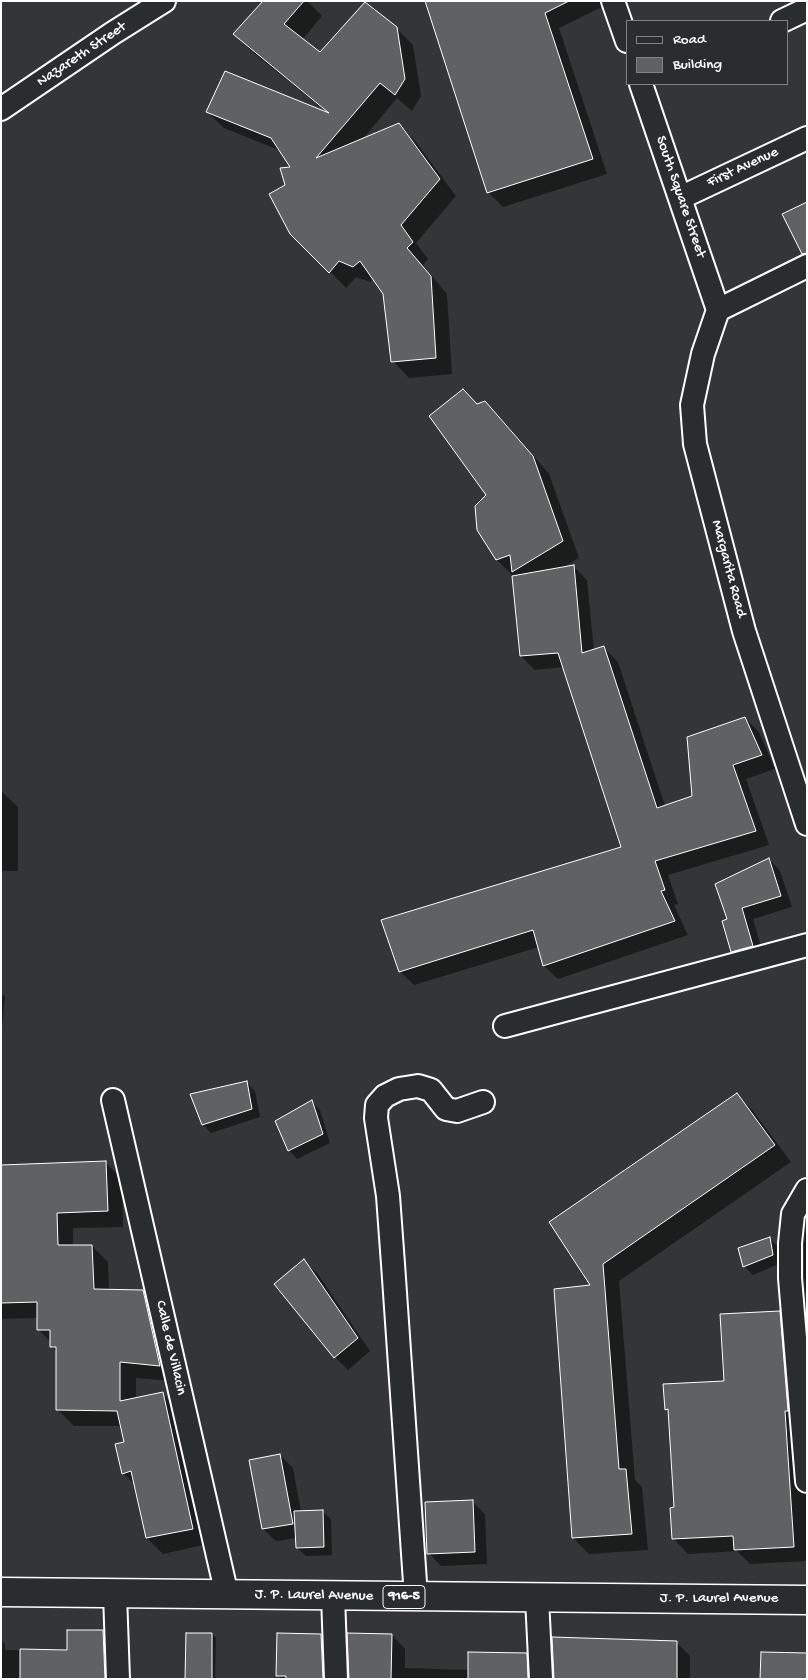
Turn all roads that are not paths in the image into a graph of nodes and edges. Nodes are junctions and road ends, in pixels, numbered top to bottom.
1 (164, 1) edge
2 (613, 1) edge
3 (807, 9) edge
4 (784, 20) edge
5 (626, 38) edge
6 (646, 86) edge
7 (1, 109) edge
8 (807, 138) edge
9 (680, 198) junction
10 (807, 266) edge
11 (718, 310) junction
12 (807, 824) edge
13 (807, 946) edge
14 (505, 1026) dead end
15 (113, 1100) dead end
16 (483, 1102) dead end
17 (807, 1190) edge
18 (807, 1481) edge
19 (1, 1592) edge
20 (115, 1594) junction
21 (227, 1595) junction
22 (333, 1596) junction
23 (416, 1597) junction
24 (537, 1598) junction
25 (807, 1600) edge
26 (118, 1679) edge
27 (336, 1679) edge
28 (541, 1679) edge

1 - 7 street, Nazareth Street
2 - 5 street
3 - 4 street
6 - 9 street, South Square Street
8 - 9 street, First Avenue
9 - 11 street, South Square Street
10 - 11 street
11 - 12 street, Margarita Road
13 - 14 street
15 - 21 street, Calle de Villacin
16 - 23 street
17 - 18 street
19 - 20 main road, J. P. Laurel Avenue / 916-5
20 - 21 main road, J. P. Laurel Avenue / 916-5
20 - 26 street
21 - 22 main road, J. P. Laurel Avenue / 916-5
22 - 23 main road, J. P. Laurel Avenue / 916-5
22 - 27 street
23 - 24 main road, J. P. Laurel Avenue / 916-5
24 - 25 main road, J. P. Laurel Avenue / 916-5
24 - 28 street

